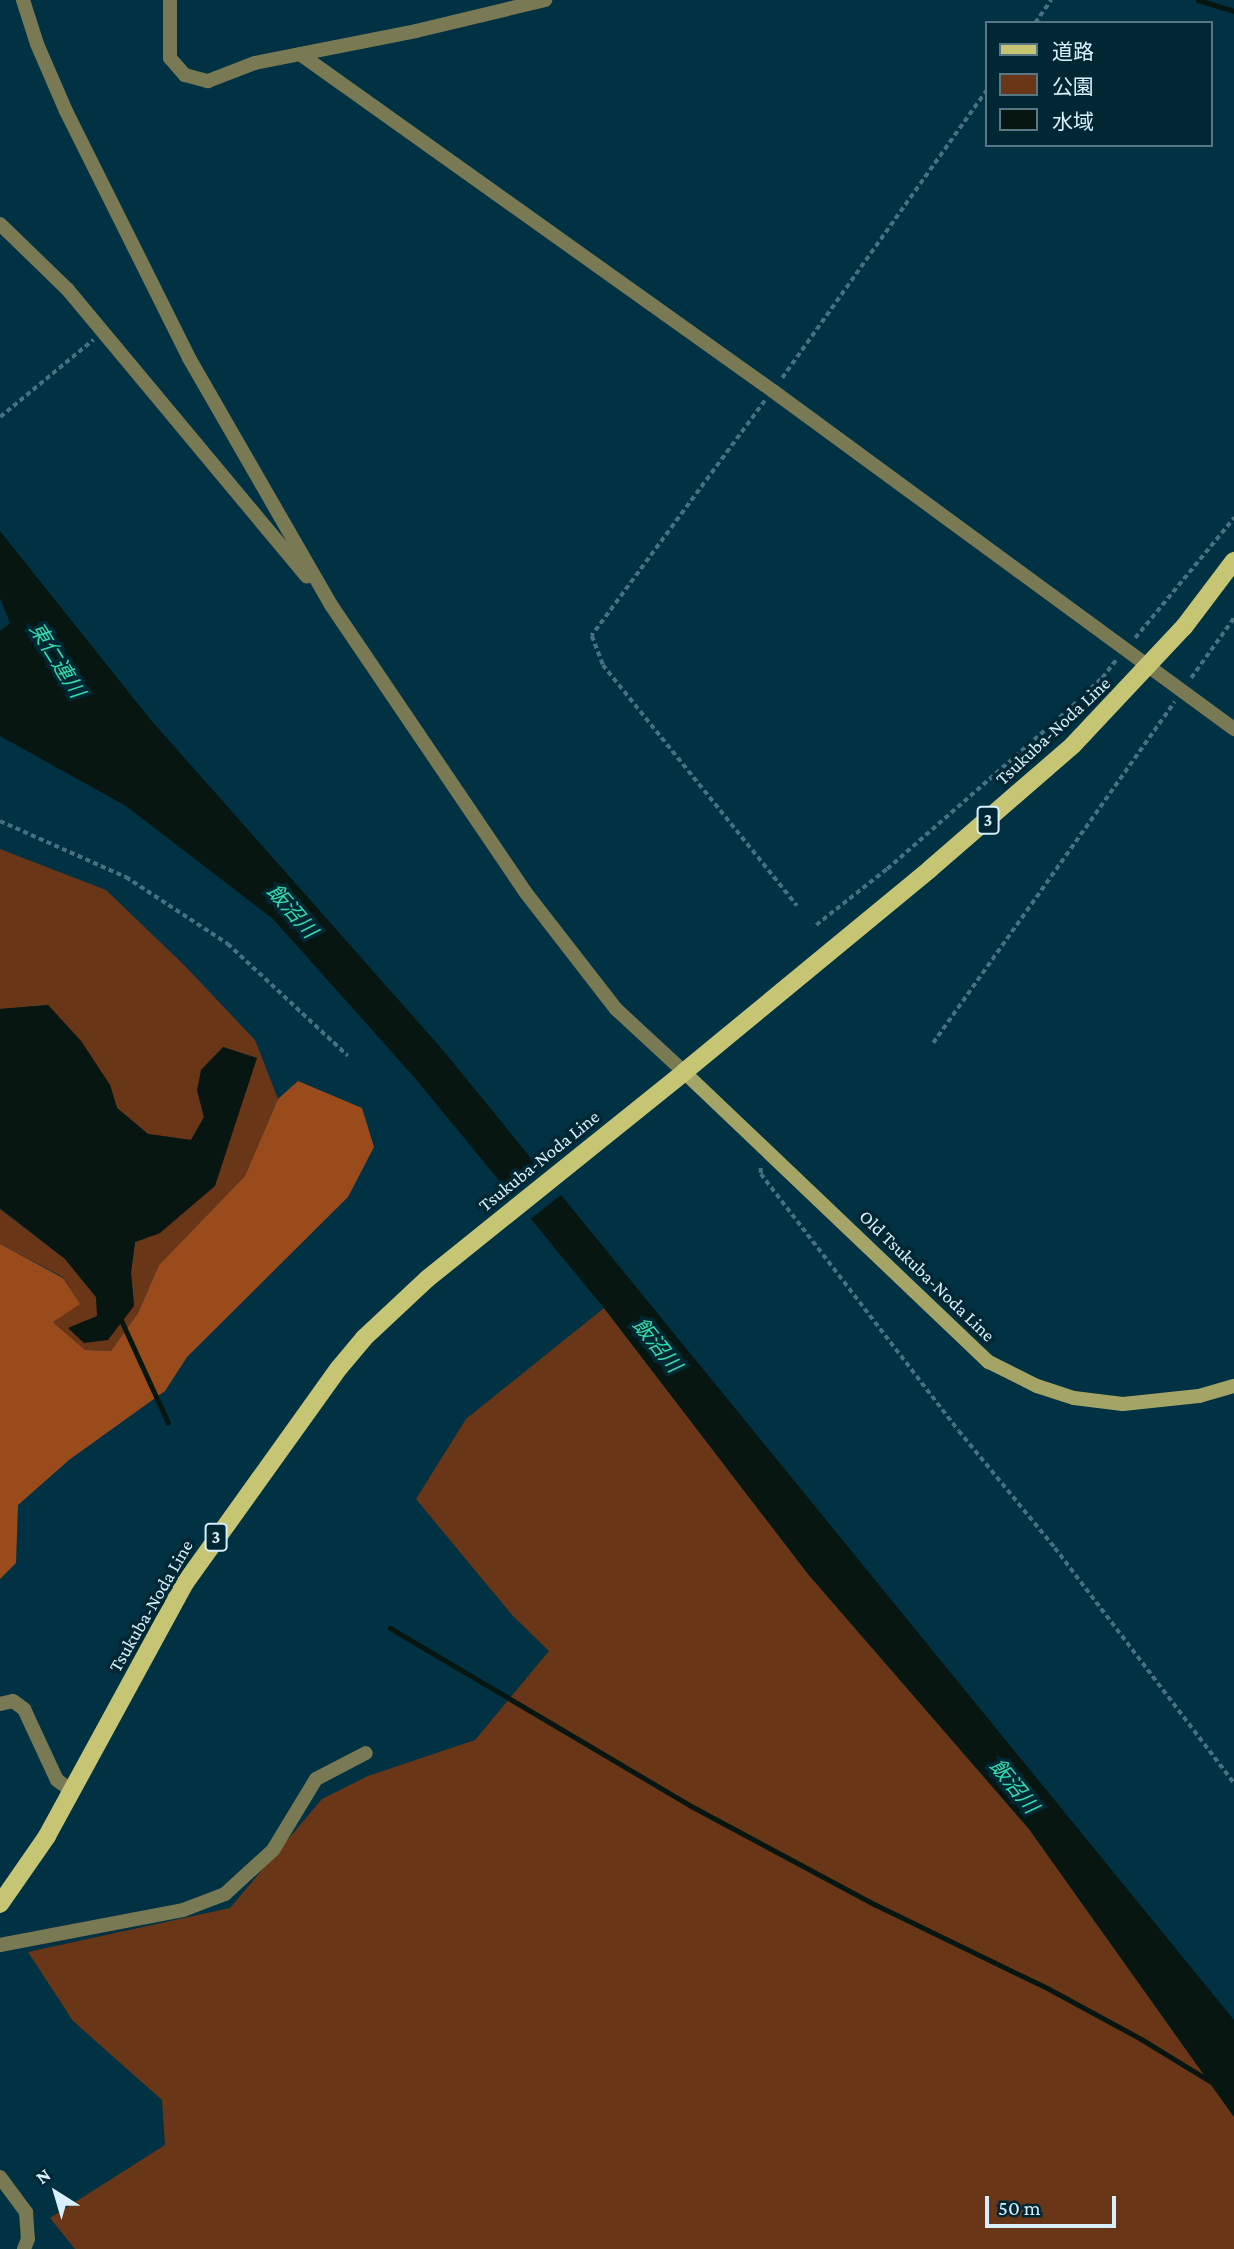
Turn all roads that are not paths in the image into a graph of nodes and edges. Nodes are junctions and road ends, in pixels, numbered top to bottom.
1 (23, 0) edge
2 (170, 0) edge
3 (545, 0) edge
4 (300, 54) junction
5 (0, 224) edge
6 (1234, 561) edge
7 (331, 605) junction
8 (1234, 729) edge
9 (684, 1072) junction
10 (1234, 1386) edge
11 (0, 1704) edge
12 (366, 1753) dead end
13 (72, 1791) junction
14 (0, 1904) edge
15 (0, 1945) edge
16 (0, 2177) edge
17 (24, 2249) edge

1 - 7 street
2 - 4 street
3 - 4 street
4 - 8 street
5 - 7 street
6 - 9 main road, Tsukuba-Noda Line / 3
7 - 9 street
9 - 10 street, Old Tsukuba-Noda Line
9 - 13 main road, Tsukuba-Noda Line / 3
11 - 13 street
12 - 15 street
13 - 14 main road, Tsukuba-Noda Line / 3
16 - 17 street

